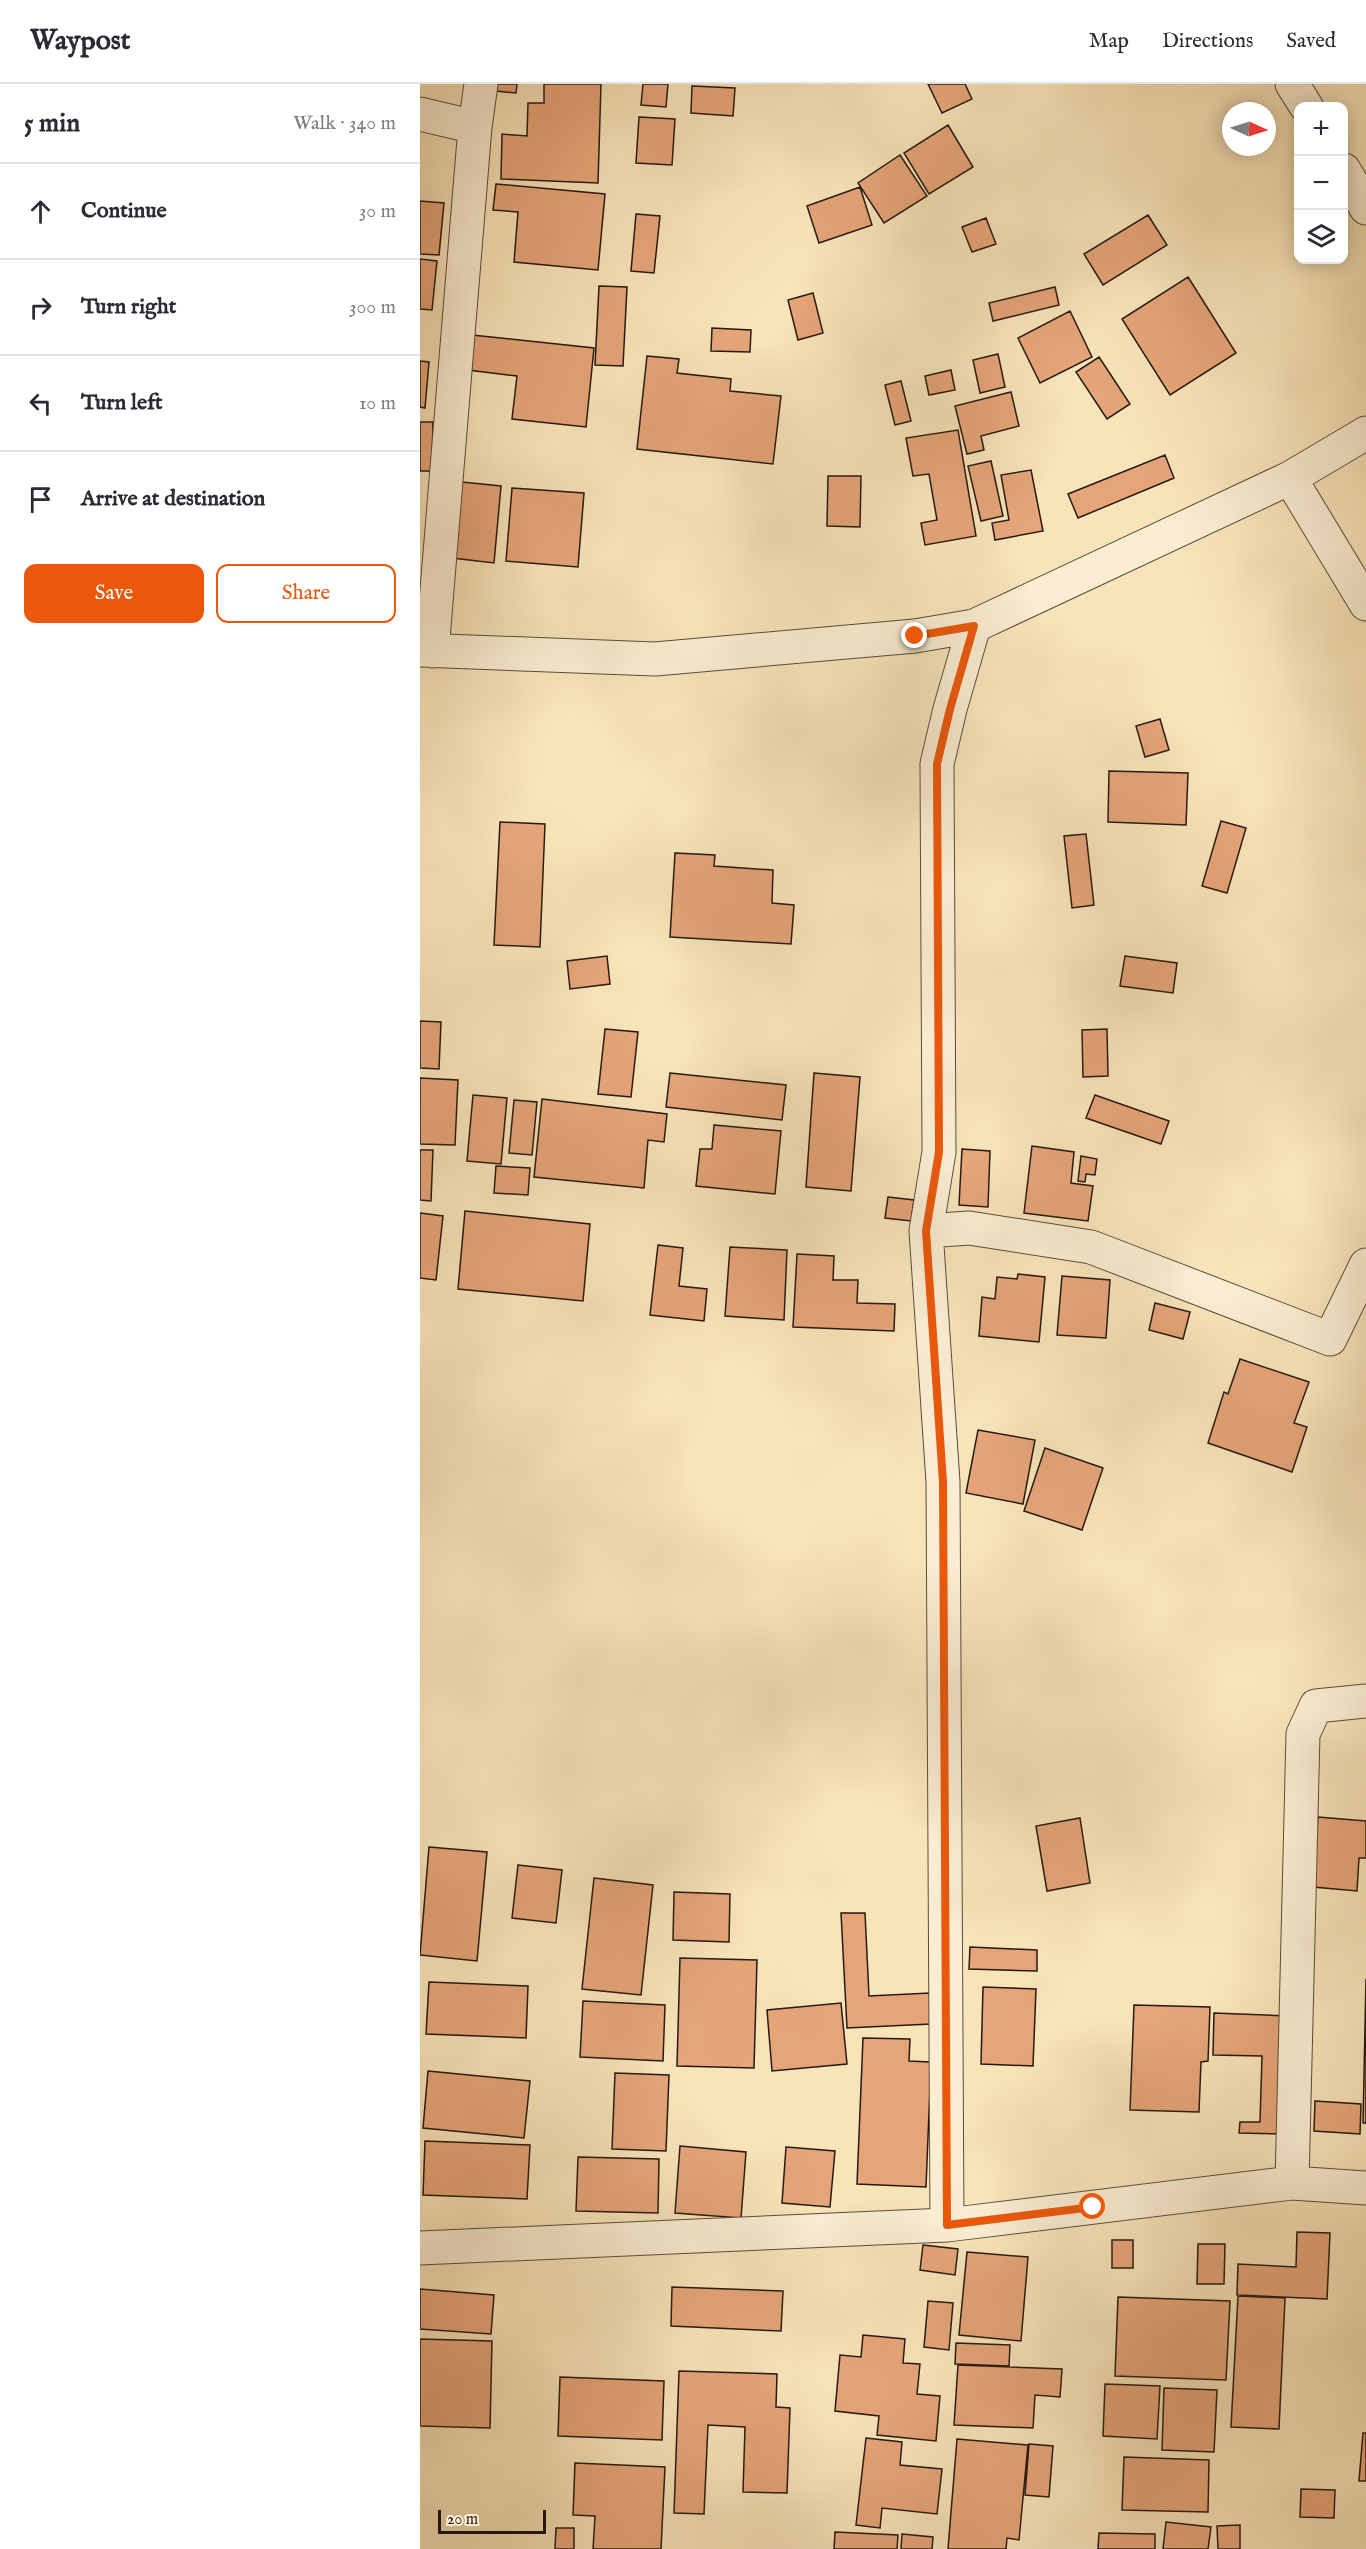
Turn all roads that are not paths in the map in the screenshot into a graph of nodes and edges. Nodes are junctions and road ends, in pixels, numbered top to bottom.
1 (481, 84) edge
2 (1292, 84) edge
3 (1303, 102) edge
4 (420, 114) edge
5 (475, 127) junction
6 (1348, 177) edge
7 (1366, 207) edge
8 (1366, 433) edge
9 (1290, 478) junction
10 (1366, 604) edge
11 (974, 626) junction
12 (426, 651) edge
13 (926, 1231) junction
14 (1366, 1265) edge
15 (1366, 1701) edge
16 (1292, 2183) junction
17 (1366, 2188) edge
18 (947, 2225) junction
19 (420, 2248) edge

1 - 5 street
2 - 3 street
4 - 5 street
5 - 12 street
6 - 7 street
8 - 9 street
9 - 10 street
9 - 11 street
11 - 12 street
11 - 13 street
13 - 14 street
13 - 18 street
15 - 16 street
16 - 17 street
16 - 18 street
18 - 19 street

